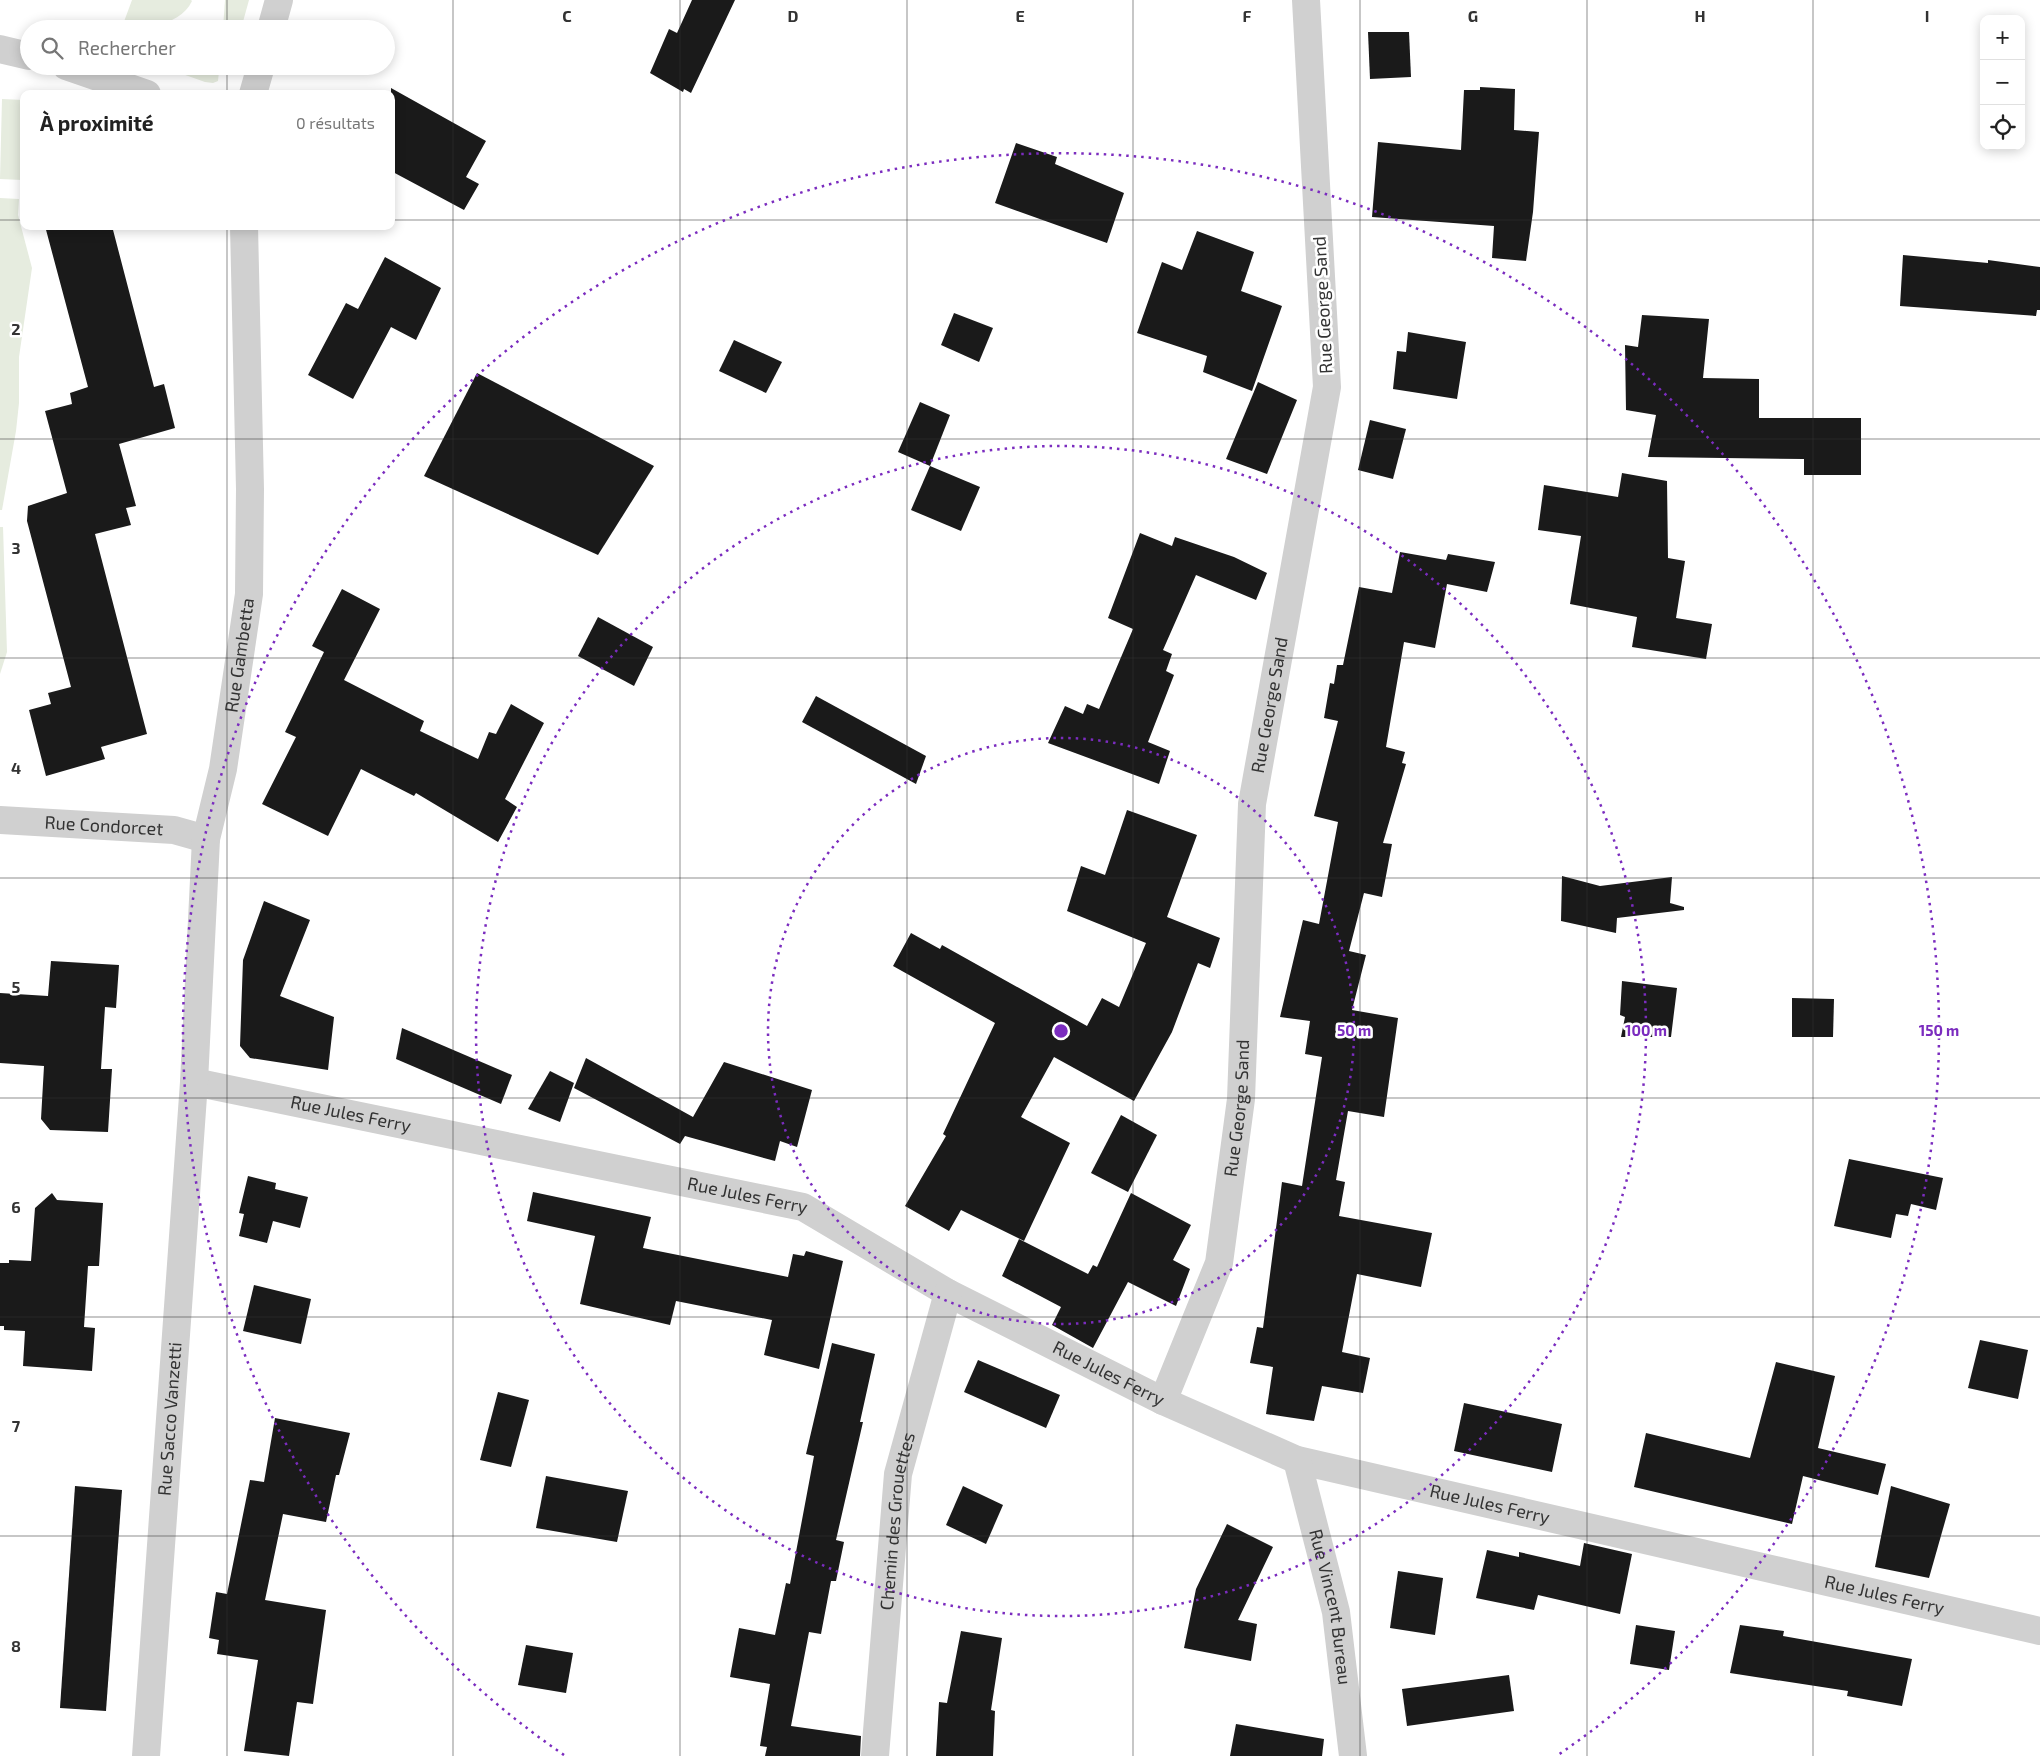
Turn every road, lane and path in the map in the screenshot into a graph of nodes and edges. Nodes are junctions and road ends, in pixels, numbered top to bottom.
1 (279, 0) edge
2 (1306, 0) edge
3 (273, 20) edge
4 (0, 49) edge
5 (20, 54) edge
6 (92, 75) edge
7 (259, 75) edge
8 (135, 90) edge
9 (255, 90) edge
10 (244, 230) edge
11 (0, 820) edge
12 (206, 839) junction
13 (194, 1082) junction
14 (948, 1292) junction
15 (1163, 1401) junction
16 (1297, 1460) junction
17 (2040, 1631) edge
18 (146, 1756) edge
19 (875, 1756) edge
20 (1353, 1756) edge

1 - 3 street
2 - 15 street, Rue George Sand
4 - 5 street
6 - 8 street
7 - 9 street
10 - 12 street, Rue Gambetta
11 - 12 street, Rue Condorcet
12 - 13 street, Rue Gambetta
13 - 14 street, Rue Jules Ferry
13 - 18 street, Rue Sacco Vanzetti
14 - 15 street, Rue Jules Ferry
14 - 19 street, Chemin des Grouettes
15 - 16 street, Rue Jules Ferry
16 - 17 street, Rue Jules Ferry
16 - 20 street, Rue Vincent Bureau

